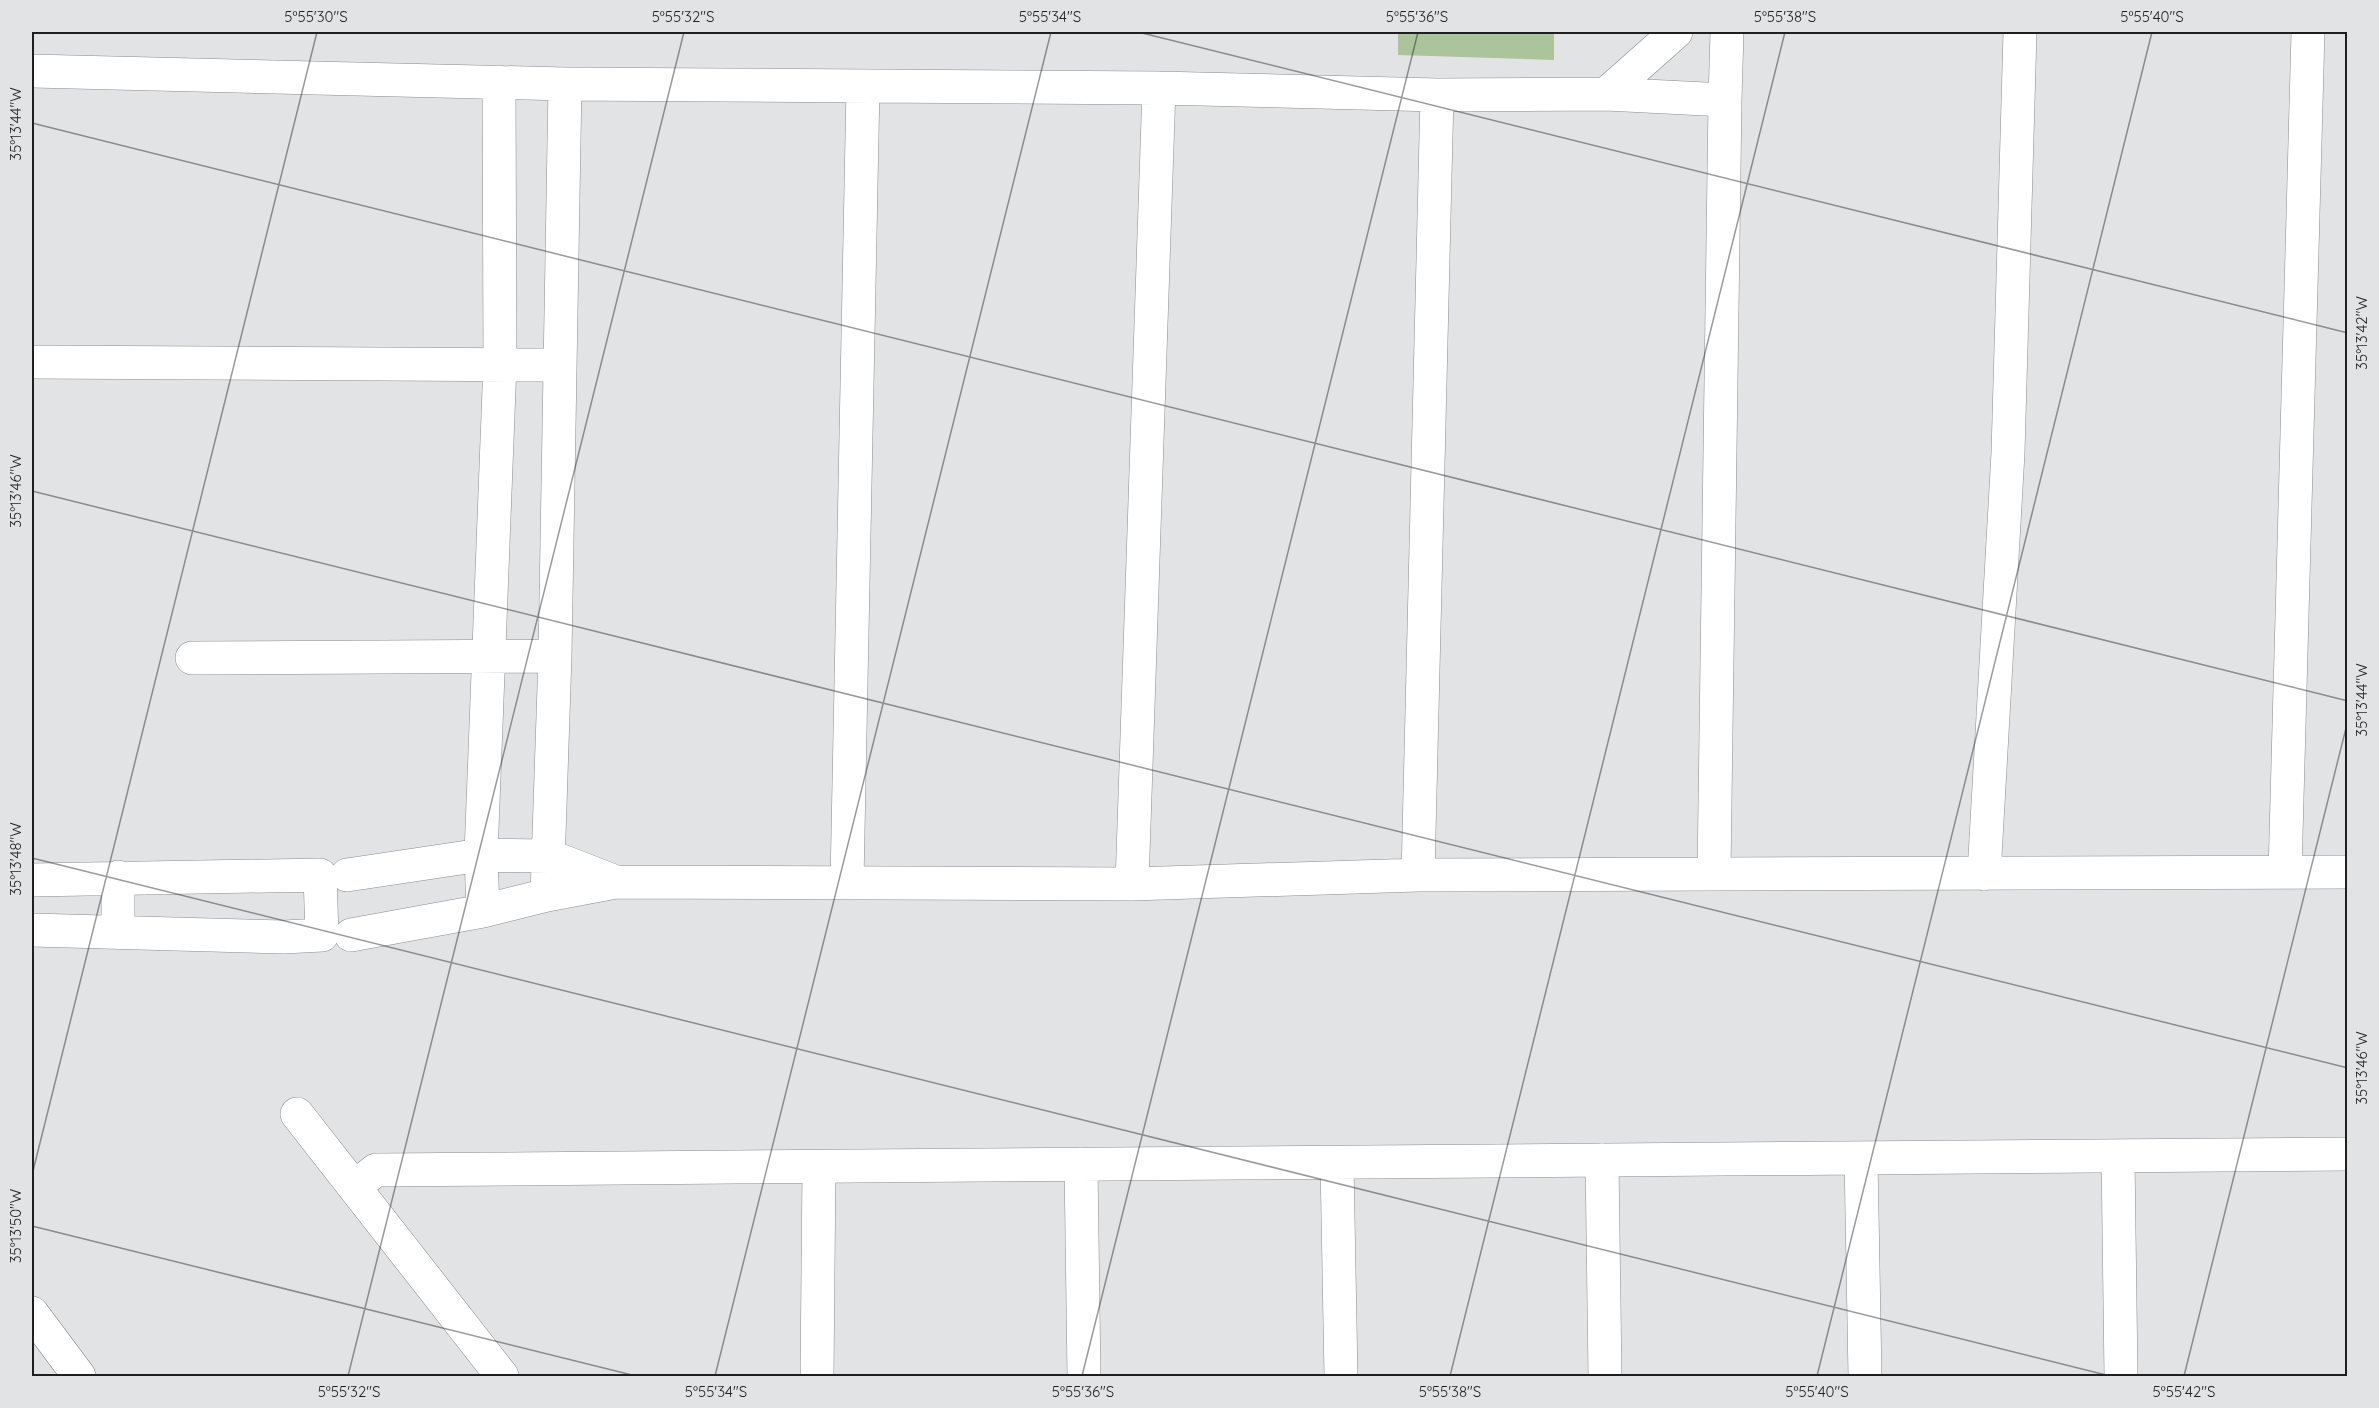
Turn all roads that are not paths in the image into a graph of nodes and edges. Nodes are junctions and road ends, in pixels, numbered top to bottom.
1 (1676, 32) edge
2 (1727, 32) edge
3 (2020, 32) edge
4 (2308, 32) edge
5 (32, 71) edge
6 (499, 82) junction
7 (565, 84) junction
8 (863, 87) junction
9 (1159, 88) junction
10 (1606, 94) junction
11 (1437, 95) junction
12 (1725, 100) junction
13 (32, 362) edge
14 (500, 363) junction
15 (560, 365) junction
16 (555, 656) junction
17 (488, 657) junction
18 (192, 658) dead end
19 (481, 855) junction
20 (549, 856) junction
21 (2348, 872) edge
22 (1714, 873) junction
23 (2285, 873) junction
24 (1418, 874) junction
25 (1984, 874) junction
26 (334, 875) junction
27 (118, 877) junction
28 (32, 880) edge
29 (616, 882) junction
30 (847, 882) junction
31 (1132, 884) junction
32 (546, 896) junction
33 (483, 911) junction
34 (32, 930) edge
35 (118, 932) junction
36 (336, 935) junction
37 (297, 1114) dead end
38 (2348, 1154) edge
39 (2118, 1156) junction
40 (1862, 1158) junction
41 (1602, 1160) junction
42 (1337, 1163) junction
43 (1081, 1164) junction
44 (819, 1167) junction
45 (354, 1187) junction
46 (32, 1312) edge
47 (79, 1377) edge
48 (502, 1377) edge
49 (817, 1377) edge
50 (1084, 1377) edge
51 (1341, 1377) edge
52 (1605, 1377) edge
53 (1865, 1377) edge
54 (2121, 1377) edge

1 - 10 street
2 - 12 street
3 - 25 street
4 - 23 street
5 - 6 street
6 - 7 street
6 - 14 street
7 - 8 street
7 - 15 street
8 - 9 street
8 - 30 street
9 - 11 street
9 - 31 street
10 - 11 street
10 - 12 street
11 - 24 street
12 - 22 street
13 - 14 street
14 - 15 street
14 - 17 street
15 - 16 street
16 - 17 street
16 - 20 street
17 - 18 street
17 - 19 street
19 - 20 street
19 - 26 street
19 - 33 street
20 - 29 street
20 - 32 street
21 - 23 street
22 - 24 street
22 - 25 street
23 - 25 street
24 - 31 street
26 - 27 street
26 - 36 street
27 - 28 street
27 - 35 street
29 - 30 street
29 - 32 street
30 - 31 street
32 - 33 street
33 - 36 street
34 - 35 street
35 - 36 street
37 - 45 street
38 - 39 street
39 - 40 street
39 - 54 street
40 - 41 street
40 - 53 street
41 - 42 street
41 - 52 street
42 - 43 street
42 - 51 street
43 - 44 street
43 - 50 street
44 - 45 street
44 - 49 street
45 - 48 street
46 - 47 street

